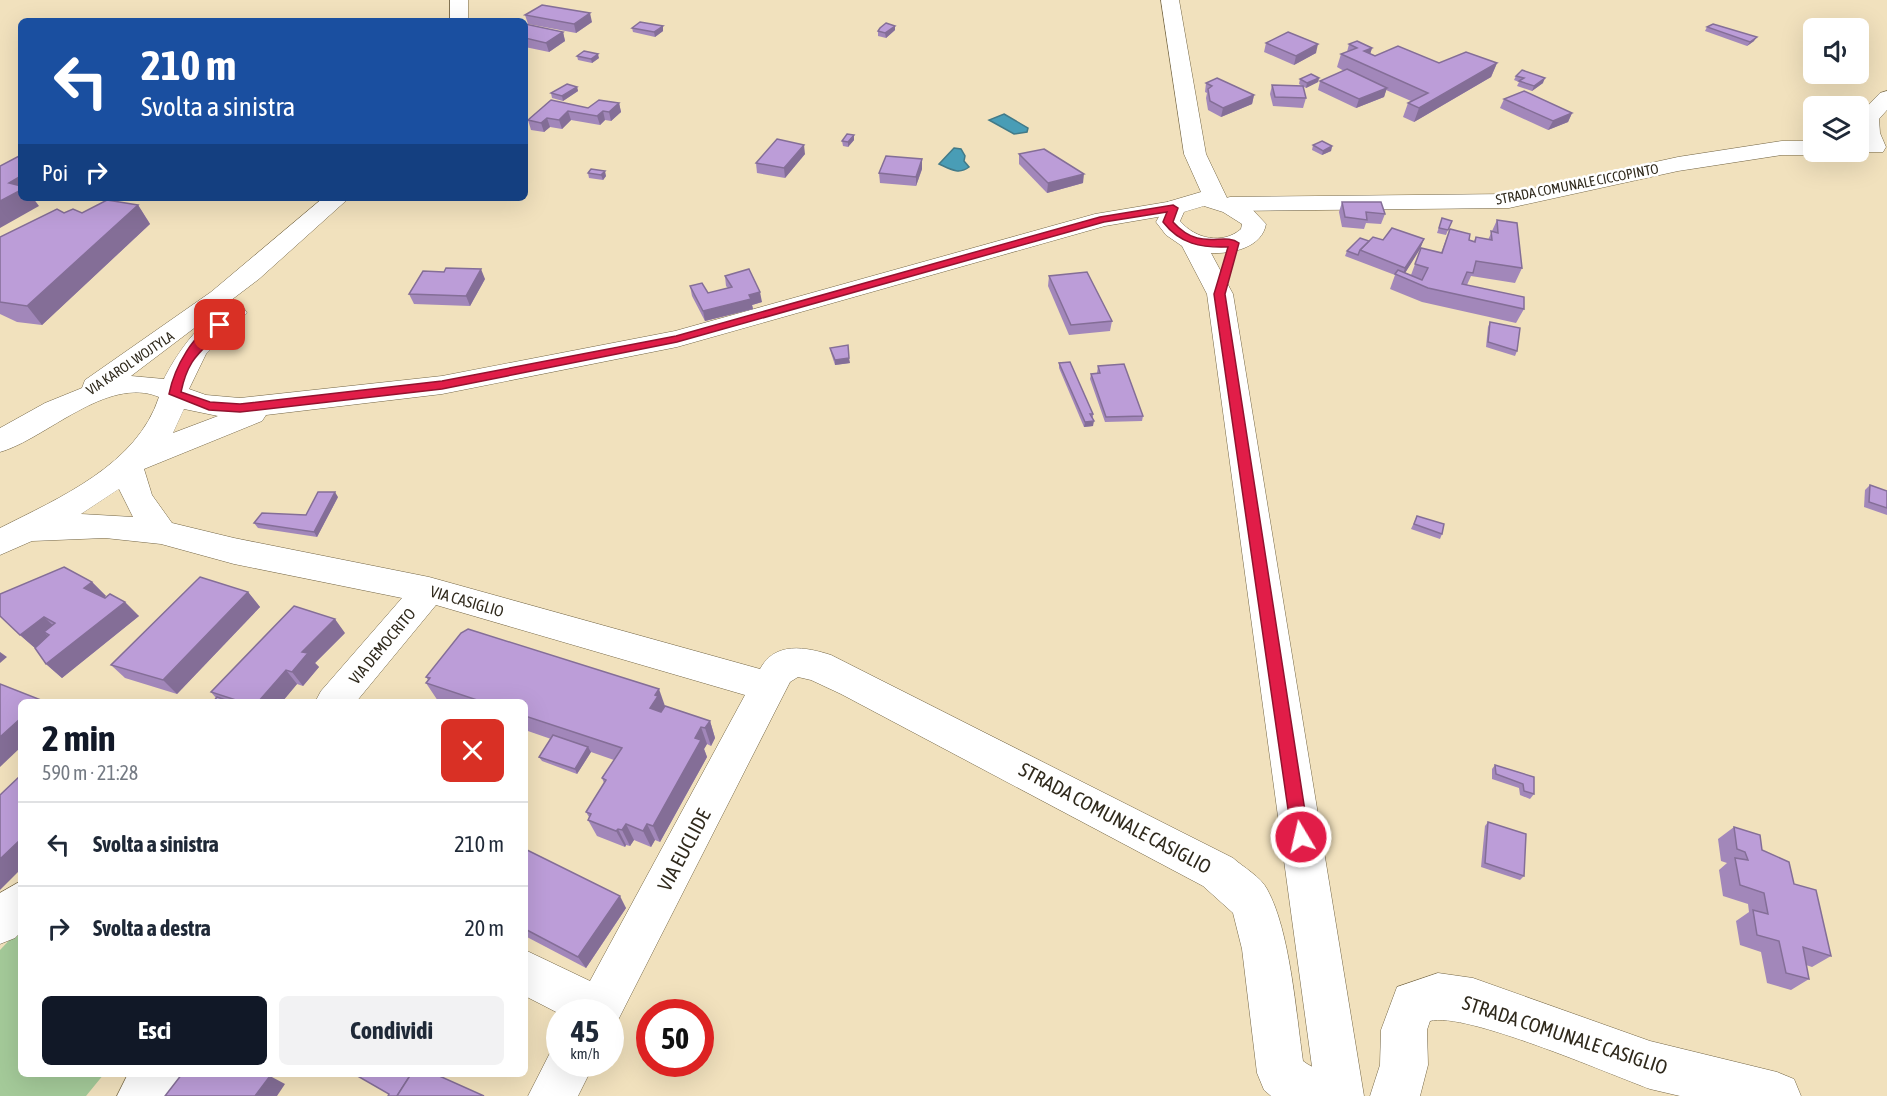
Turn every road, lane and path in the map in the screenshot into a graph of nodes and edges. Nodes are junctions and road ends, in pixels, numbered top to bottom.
1 (442, 0) edge
2 (459, 0) edge
3 (1170, 0) edge
4 (442, 18) edge
5 (459, 18) edge
6 (1887, 97) edge
7 (1874, 147) edge
8 (1803, 148) edge
9 (1195, 154) junction
10 (334, 201) edge
11 (357, 201) edge
12 (1224, 202) junction
13 (1291, 205) junction
14 (1177, 206) junction
15 (1103, 219) junction
16 (1252, 225) junction
17 (1186, 238) junction
18 (1234, 243) junction
19 (1220, 294) junction
20 (174, 394) junction
21 (292, 402) junction
22 (60, 410) junction
23 (4, 438) edge
24 (130, 462) junction
25 (161, 532) junction
26 (12, 537) edge
27 (429, 590) junction
28 (770, 687) junction
29 (337, 699) edge
30 (18, 905) edge
31 (0, 923) edge
32 (528, 974) edge
33 (576, 999) edge
34 (604, 999) edge
35 (156, 1077) edge
36 (563, 1077) edge
37 (141, 1096) edge
38 (552, 1096) edge
39 (1333, 1096) edge
40 (1340, 1096) edge
41 (1394, 1096) edge
42 (1777, 1096) edge

1 - 4 street
2 - 5 street
3 - 9 street
6 - 7 street
8 - 13 street, STRADA COMUNALE CICCOPINTO
9 - 12 street
9 - 14 street
10 - 22 street, VIA KAROL WOJTYLA
11 - 20 street, VIA KAROL WOJTYLA
12 - 13 street, STRADA COMUNALE CICCOPINTO
12 - 14 street, STRADA COMUNALE CICCOPINTO
12 - 16 street
13 - 16 street
14 - 15 street
14 - 17 street
15 - 17 street
15 - 21 street
16 - 18 street
17 - 18 street
17 - 19 street
18 - 19 street
19 - 40 street
20 - 21 street
20 - 22 street
20 - 24 street, VIA KAROL WOJTYLA
21 - 24 street
22 - 23 street
24 - 25 street
24 - 26 street
25 - 26 street, VIA CASIGLIO
25 - 27 street, VIA CASIGLIO
27 - 28 street, VIA CASIGLIO
27 - 29 street, VIA DEMOCRITO
28 - 34 street, VIA EUCLIDE
28 - 39 street, STRADA COMUNALE CASIGLIO
30 - 31 street
32 - 33 street
35 - 37 street
36 - 38 street
41 - 42 street, STRADA COMUNALE CASIGLIO

